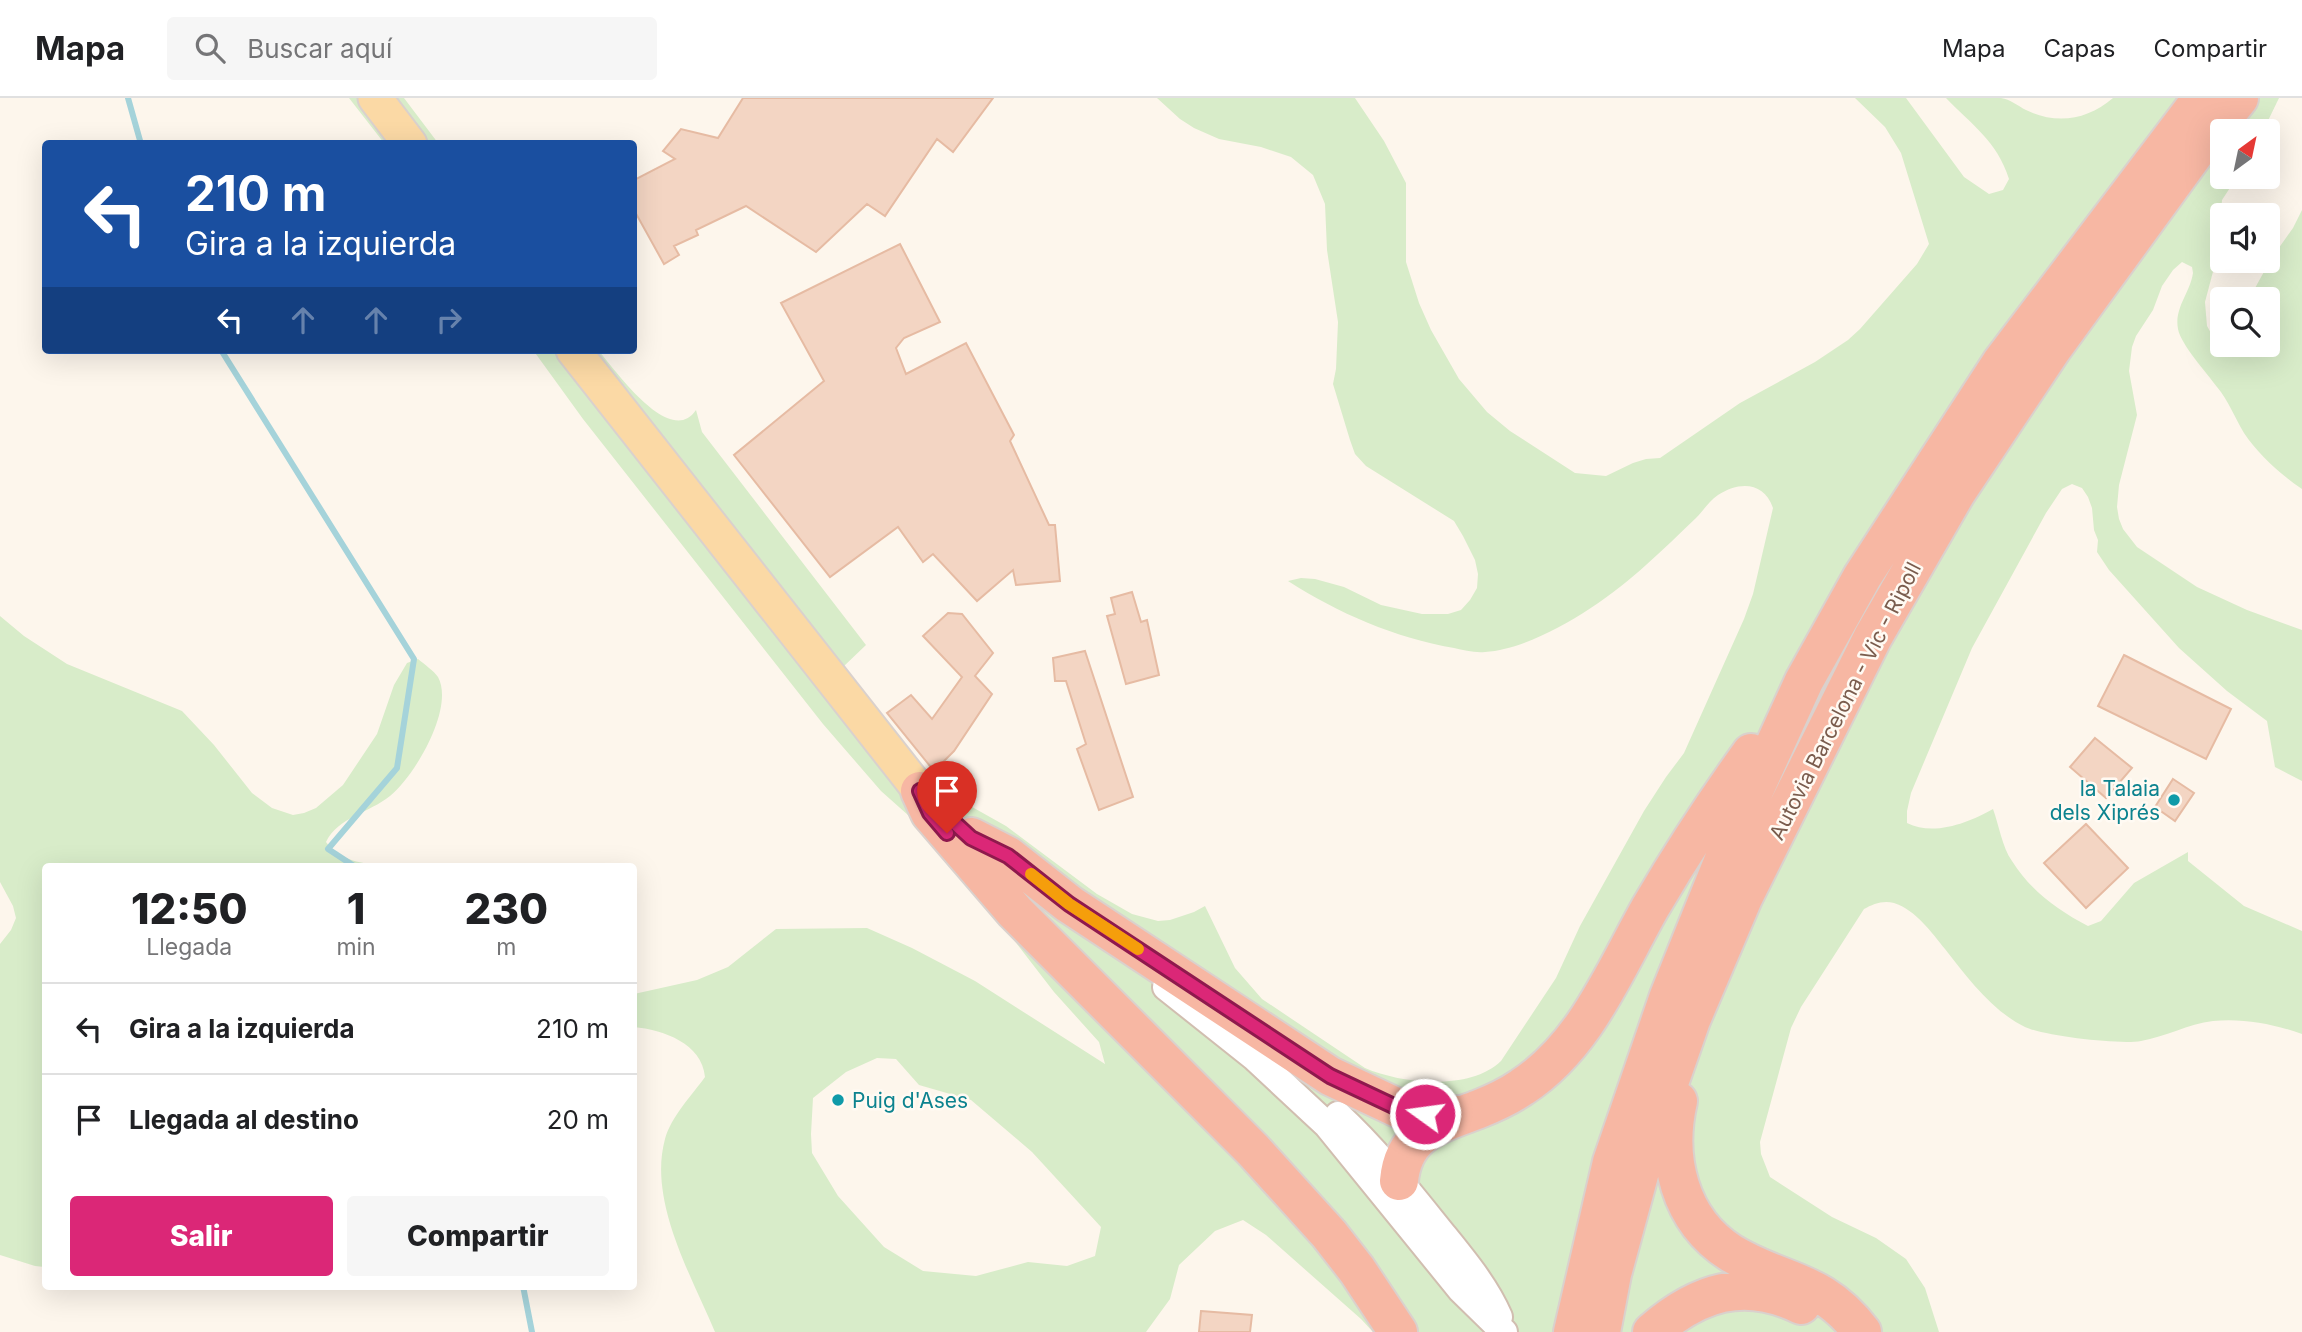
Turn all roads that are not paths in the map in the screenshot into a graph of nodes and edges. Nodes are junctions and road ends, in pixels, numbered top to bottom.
1 (375, 98) edge
2 (2202, 98) edge
3 (2239, 98) edge
4 (407, 140) edge
5 (576, 354) edge
6 (1804, 681) junction
7 (920, 791) junction
8 (971, 838) junction
9 (1167, 988) junction
10 (1691, 1020) junction
11 (1462, 1115) junction
12 (1399, 1181) junction
13 (1501, 1329) edge
14 (1398, 1332) edge
15 (1573, 1332) edge
16 (1601, 1332) edge
17 (1652, 1332) edge
18 (1837, 1332) edge
19 (1863, 1332) edge

1 - 4 main road
2 - 6 highway, Autovia Barcelona - Vic - Ripoll
3 - 10 highway, Autovia Barcelona - Vic - Ripoll
5 - 7 main road
6 - 11 highway
6 - 15 highway, Autovia Barcelona - Vic - Ripoll
7 - 8 main road
7 - 14 highway
8 - 9 street
8 - 11 highway
9 - 12 street
9 - 13 street
10 - 16 highway, Autovia Barcelona - Vic - Ripoll
10 - 19 highway
11 - 12 highway
12 - 13 street
17 - 18 highway

